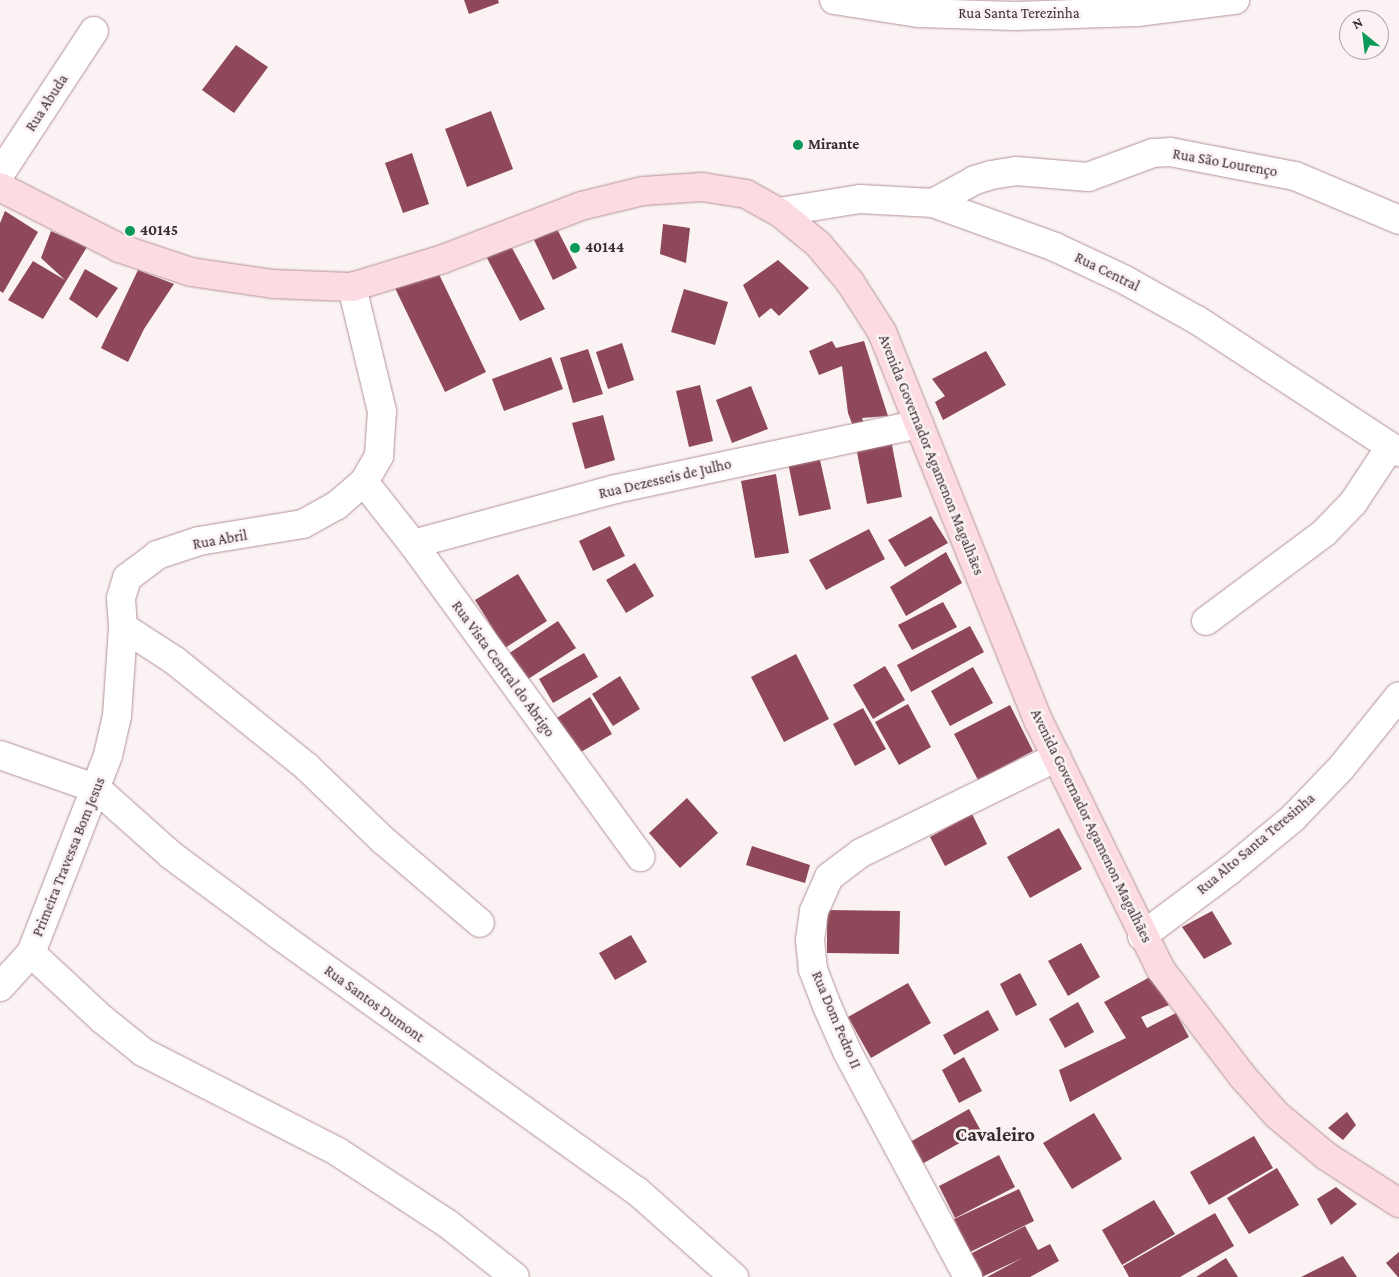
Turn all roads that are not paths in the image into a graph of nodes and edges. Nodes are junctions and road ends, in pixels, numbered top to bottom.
1 (834, 0) edge
2 (1235, 0) edge
3 (94, 31) dead end
4 (0, 174) edge
5 (0, 187) edge
6 (933, 203) junction
7 (779, 212) junction
8 (1399, 220) edge
9 (352, 287) junction
10 (919, 424) junction
11 (1395, 449) edge
12 (364, 482) junction
13 (413, 544) junction
14 (1206, 621) dead end
15 (123, 627) junction
16 (1399, 696) edge
17 (117, 716) joint
18 (0, 755) edge
19 (1056, 757) junction
20 (97, 789) junction
21 (640, 857) dead end
22 (480, 922) dead end
23 (1142, 936) junction
24 (31, 953) junction
25 (0, 987) edge
26 (1397, 1196) edge
27 (726, 1274) edge
28 (515, 1277) edge
29 (968, 1277) edge

1 - 2 street, Rua Santa Terezinha
3 - 4 street, Rua Abuda
5 - 9 main road, Avenida Governador Agamenon Magalhães
6 - 7 street, Rua Central
6 - 8 street, Rua São Lourenço
6 - 11 street, Rua Central
7 - 9 main road, Avenida Governador Agamenon Magalhães
7 - 10 main road, Avenida Governador Agamenon Magalhães
9 - 12 street
10 - 13 street, Rua Dezesseis de Julho
10 - 19 main road, Avenida Governador Agamenon Magalhães
11 - 14 street
12 - 13 street, Rua Vista Central do Abrigo
12 - 15 street, Rua Abril
13 - 21 street, Rua Vista Central do Abrigo
15 - 17 street, Rua Abril
15 - 22 street
16 - 23 street, Rua Alto Santa Teresinha
17 - 20 street, Primeira Travessa Bom Jesus
18 - 20 street, Rua Santos Dumont
19 - 23 main road, Avenida Governador Agamenon Magalhães
19 - 29 street, Rua Dom Pedro II
20 - 24 street, Primeira Travessa Bom Jesus
20 - 27 street, Rua Santos Dumont
23 - 26 main road, Avenida Governador Agamenon Magalhães
24 - 25 street, Primeira Travessa Bom Jesus
24 - 28 street

